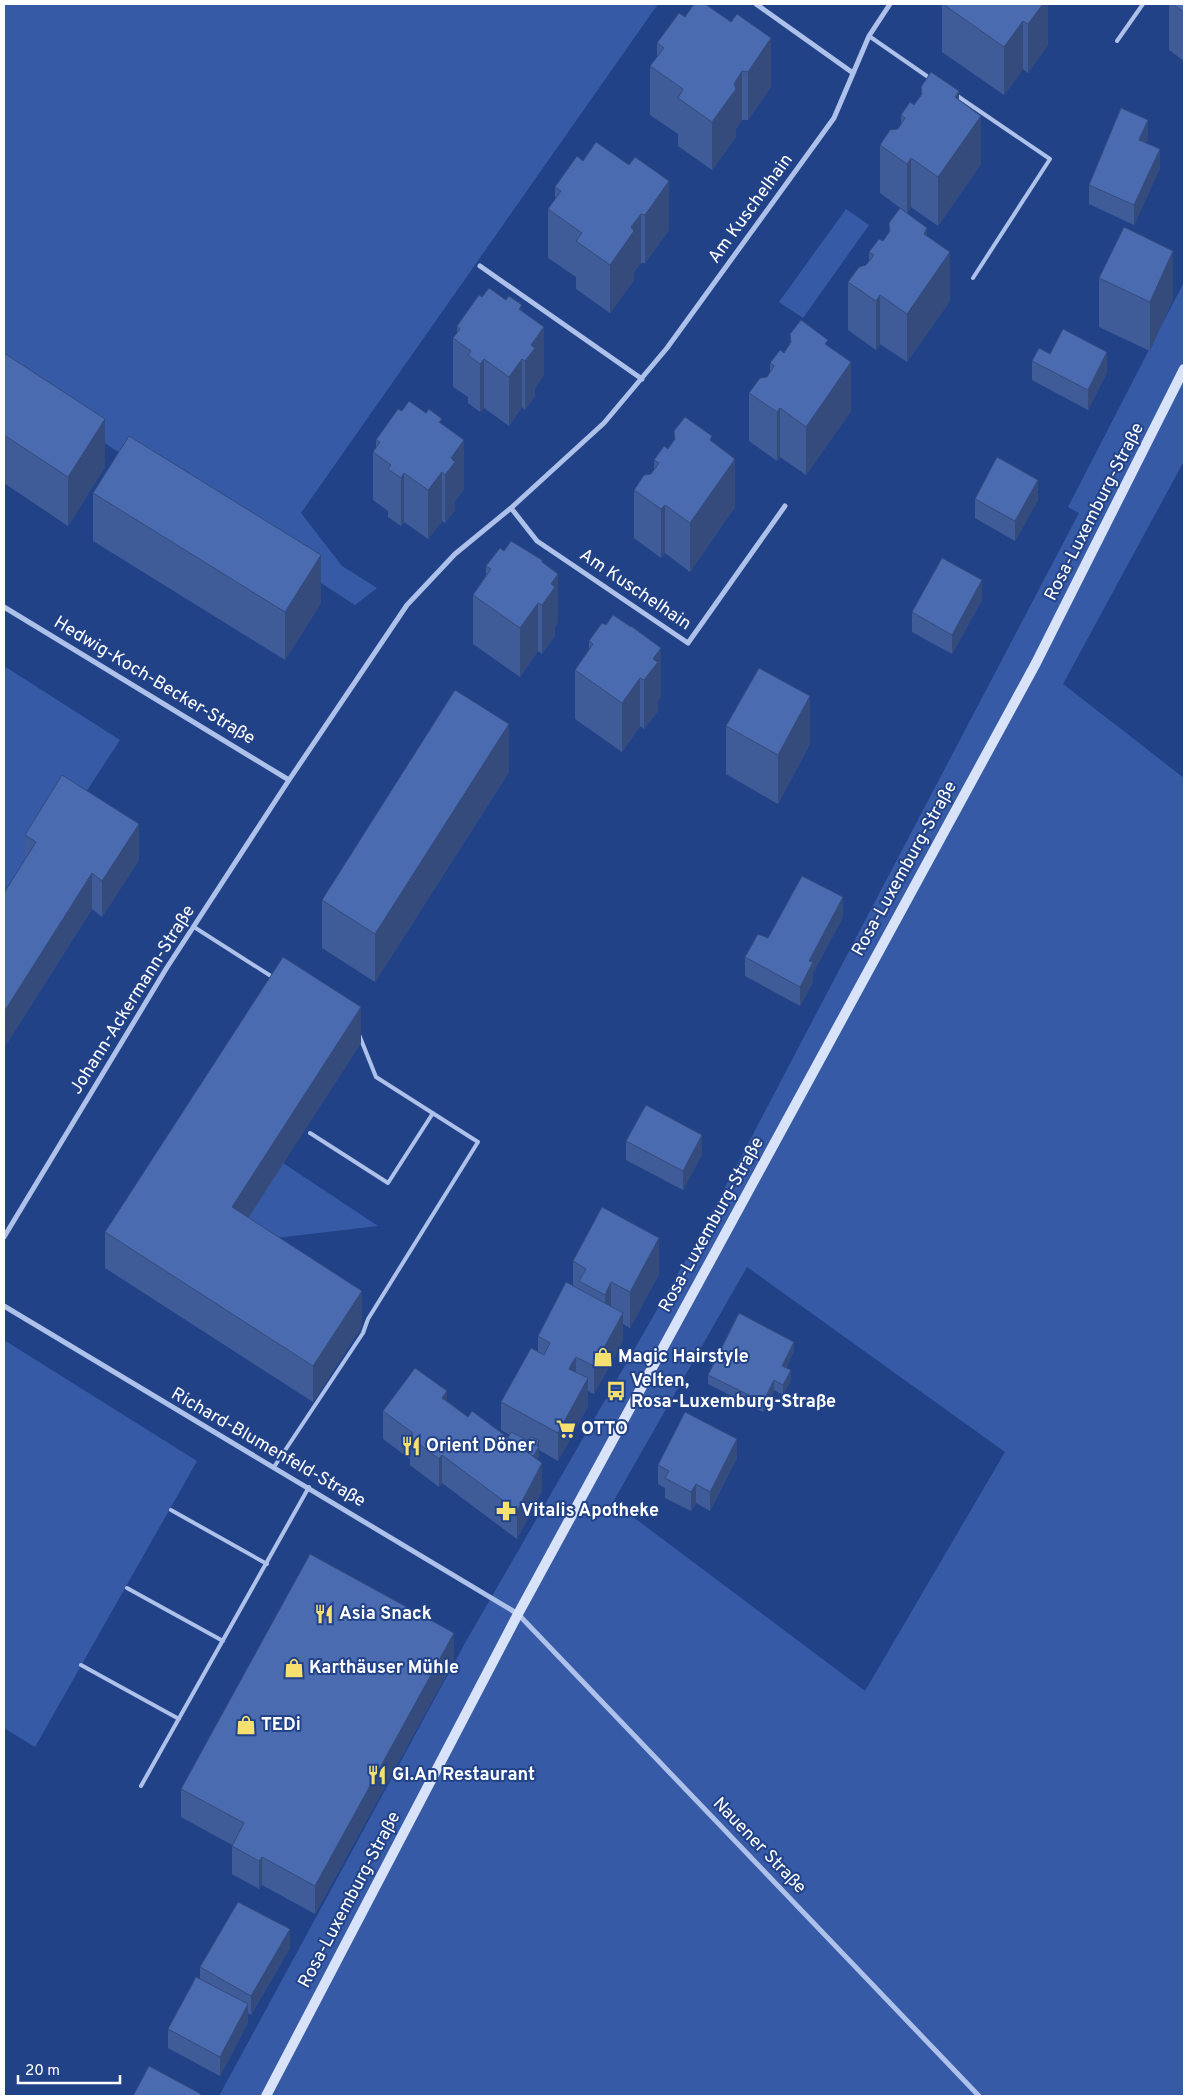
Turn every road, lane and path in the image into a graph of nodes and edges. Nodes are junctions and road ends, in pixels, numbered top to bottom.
1 (756, 4) edge
2 (890, 4) edge
3 (1144, 4) edge
4 (869, 36) junction
5 (1116, 41) dead end
6 (853, 73) junction
7 (937, 83) edge
8 (953, 94) edge
9 (480, 266) dead end
10 (973, 278) dead end
11 (1184, 369) edge
12 (642, 379) junction
13 (785, 506) dead end
14 (511, 508) junction
15 (4, 607) edge
16 (288, 780) junction
17 (194, 927) junction
18 (277, 980) edge
19 (352, 1028) edge
20 (433, 1113) junction
21 (310, 1133) dead end
22 (4, 1237) edge
23 (4, 1306) edge
24 (274, 1467) junction
25 (309, 1488) junction
26 (171, 1510) dead end
27 (266, 1564) junction
28 (127, 1588) dead end
29 (518, 1614) junction
30 (223, 1641) junction
31 (81, 1664) dead end
32 (179, 1719) junction
33 (141, 1786) dead end
34 (266, 2096) edge
35 (979, 2096) edge

1 - 6 street
2 - 4 street, Am Kuschelhain
3 - 5 lane
4 - 6 street, Am Kuschelhain
4 - 7 lane
6 - 12 street, Am Kuschelhain
8 - 10 lane
9 - 12 street
11 - 29 main road, Rosa-Luxemburg-Straße
12 - 14 street, Am Kuschelhain
13 - 14 street, Am Kuschelhain
14 - 16 street, Am Kuschelhain
15 - 16 street, Hedwig-Koch-Becker-Straße
16 - 17 street, Johann-Ackermann-Straße
17 - 18 lane
17 - 22 street, Johann-Ackermann-Straße
19 - 20 lane
20 - 21 lane
20 - 24 lane
23 - 24 street, Richard-Blumenfeld-Straße
24 - 25 street, Richard-Blumenfeld-Straße
25 - 27 lane
25 - 29 street, Richard-Blumenfeld-Straße
26 - 27 lane
27 - 30 lane
28 - 30 lane
29 - 34 main road, Rosa-Luxemburg-Straße
29 - 35 street, Nauener Straße
30 - 32 lane
31 - 32 lane
32 - 33 lane

